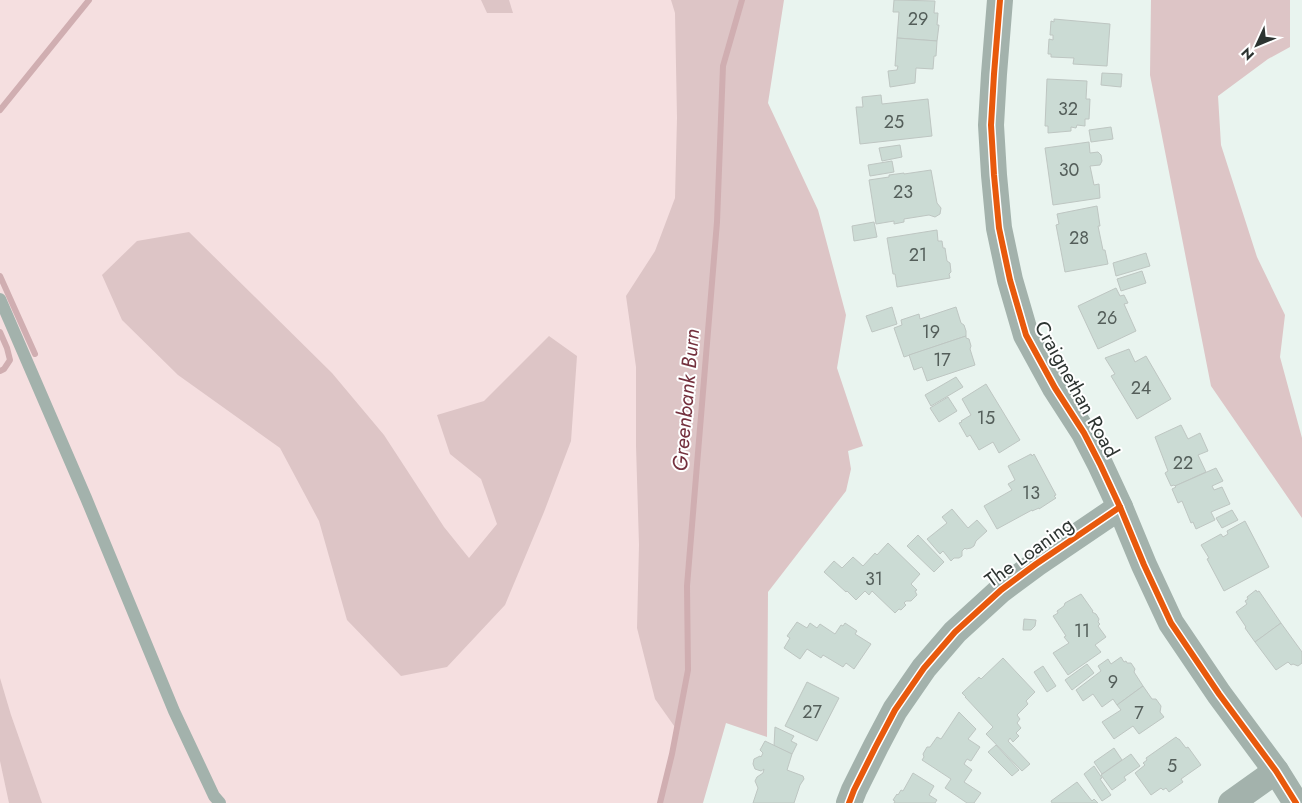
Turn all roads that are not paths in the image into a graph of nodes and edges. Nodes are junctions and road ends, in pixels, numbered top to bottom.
1 (1000, 0) edge
2 (0, 299) edge
3 (1120, 507) junction
4 (1276, 771) junction
5 (220, 803) edge
6 (849, 803) edge
7 (1231, 803) edge
8 (1296, 803) edge

1 - 3 street, Craignethan Road
2 - 5 lane
3 - 4 street, Craignethan Road
3 - 6 street, The Loaning
4 - 7 street
4 - 8 street, Craignethan Road

